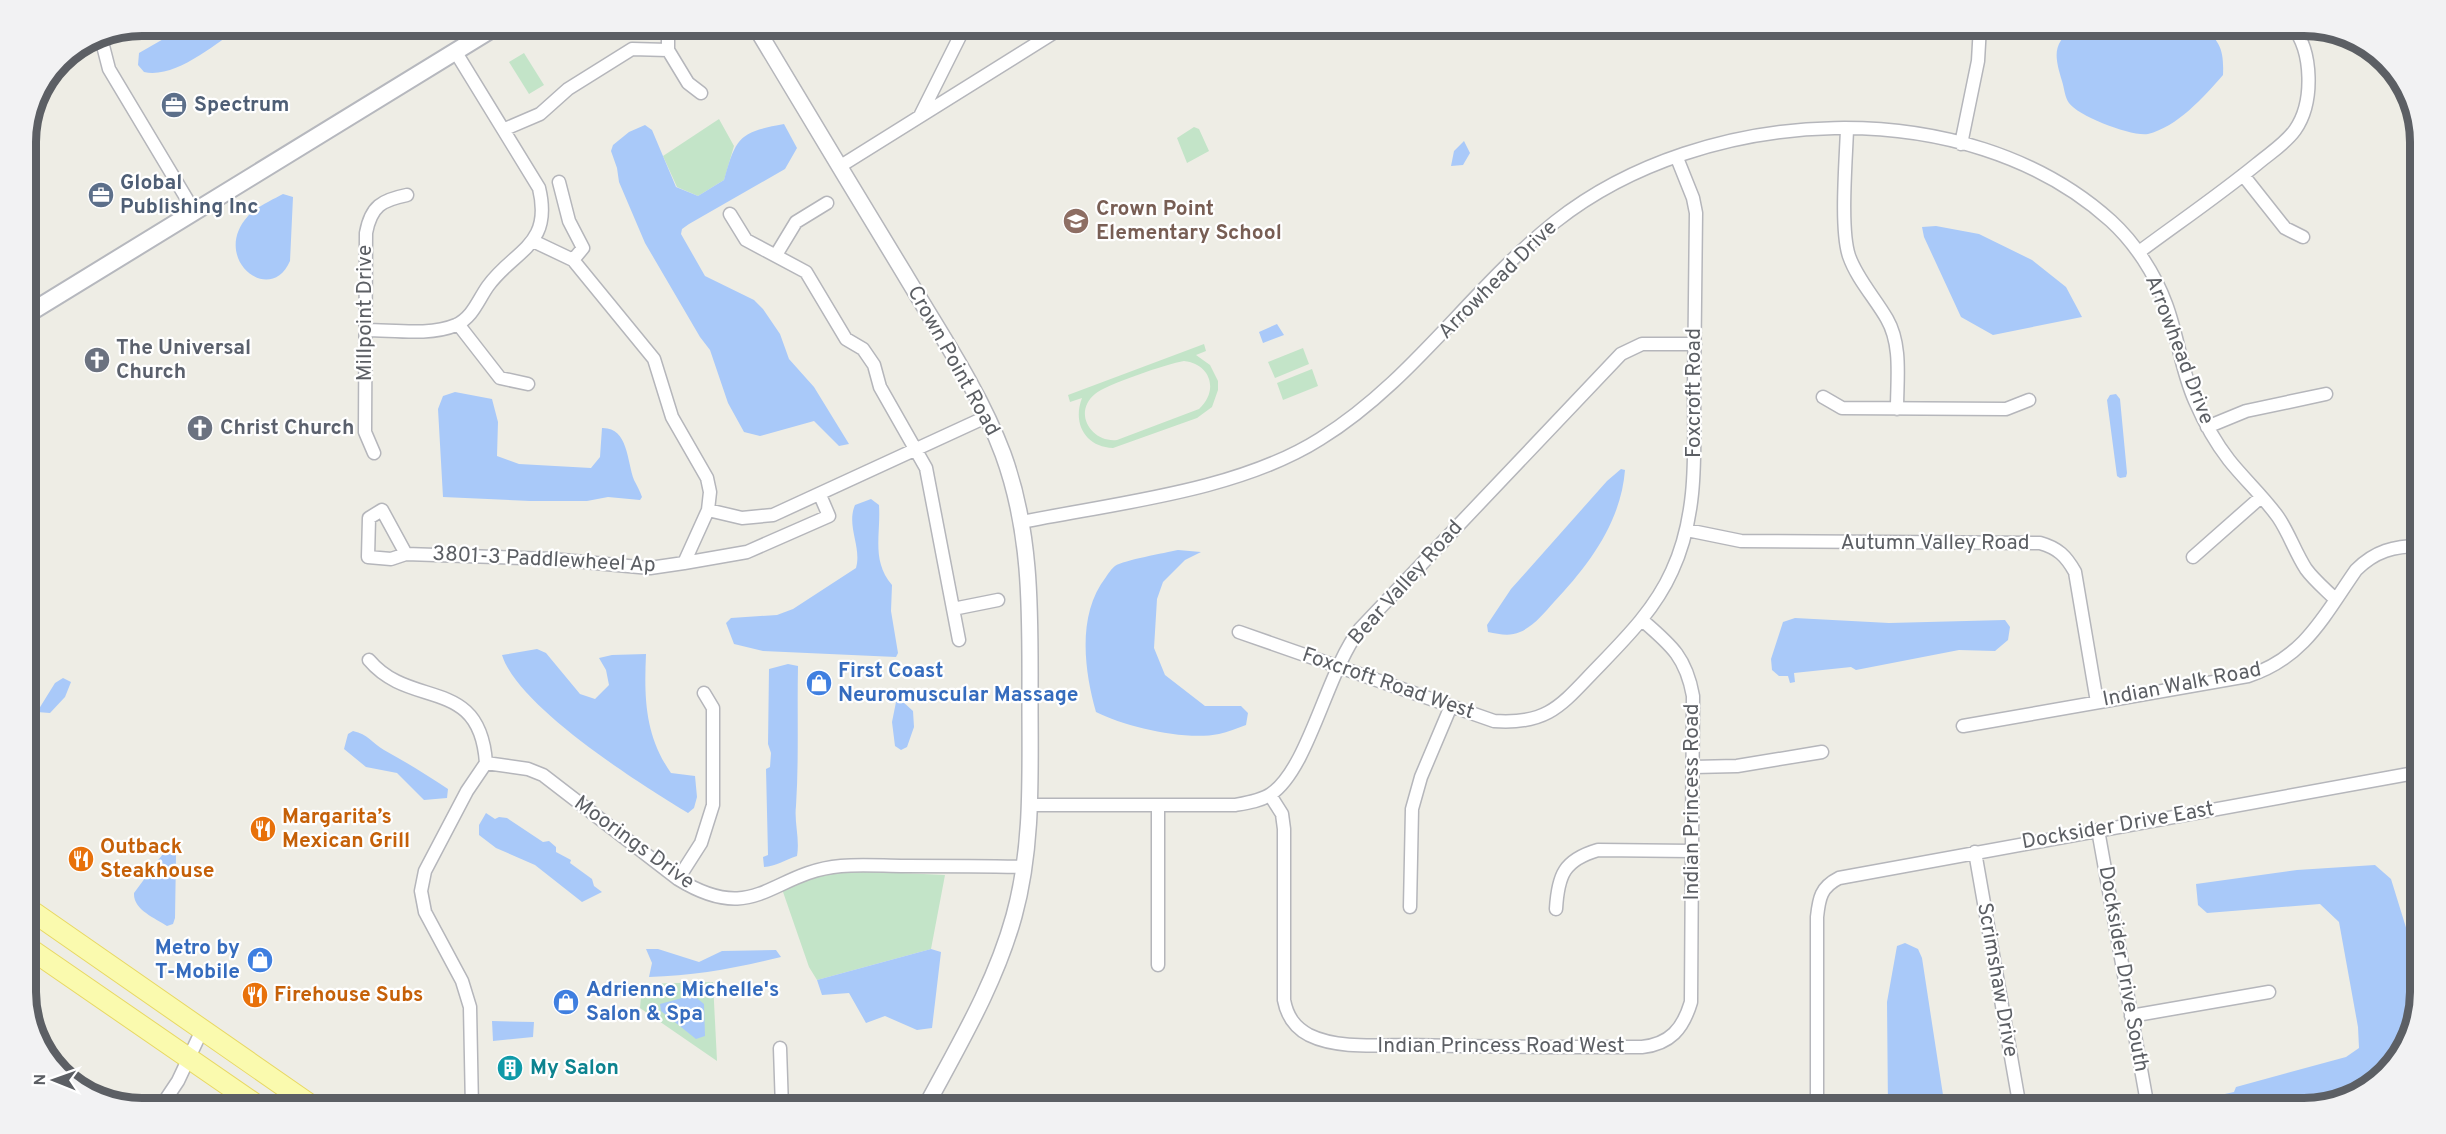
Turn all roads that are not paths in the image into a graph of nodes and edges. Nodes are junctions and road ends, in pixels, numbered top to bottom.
1 (480, 36) edge
2 (668, 36) edge
3 (761, 36) edge
4 (961, 36) edge
5 (1049, 36) edge
6 (1979, 36) edge
7 (2298, 36) edge
8 (103, 44) edge
9 (668, 50) junction
10 (455, 51) junction
11 (701, 93) dead end
12 (920, 116) junction
13 (505, 129) junction
14 (1847, 129) junction
15 (1961, 144) junction
16 (1677, 158) junction
17 (839, 167) junction
18 (2243, 175) junction
19 (559, 182) dead end
20 (407, 195) dead end
21 (826, 203) dead end
22 (194, 211) junction
23 (730, 214) dead end
24 (2303, 237) dead end
25 (533, 241) junction
26 (2139, 252) junction
27 (776, 255) junction
28 (573, 260) junction
29 (36, 309) edge
30 (458, 324) junction
31 (366, 330) junction
32 (1695, 344) junction
33 (528, 384) dead end
34 (2326, 394) dead end
35 (1823, 397) dead end
36 (2029, 400) dead end
37 (1897, 409) junction
38 (986, 417) junction
39 (2207, 427) junction
40 (918, 451) junction
41 (374, 453) dead end
42 (820, 495) junction
43 (2262, 497) junction
44 (708, 510) junction
45 (1022, 522) junction
46 (1687, 530) junction
47 (2410, 547) edge
48 (406, 554) dead end
49 (2193, 557) dead end
50 (684, 563) junction
51 (2335, 599) junction
52 (998, 600) dead end
53 (953, 609) junction
54 (1642, 620) junction
55 (1239, 632) dead end
56 (959, 640) dead end
57 (369, 660) dead end
58 (1337, 666) junction
59 (704, 693) dead end
60 (2097, 702) junction
61 (1451, 706) junction
62 (1964, 726) dead end
63 (1822, 752) dead end
64 (486, 763) junction
65 (1693, 767) junction
66 (2410, 774) edge
67 (1270, 795) junction
68 (1030, 805) junction
69 (1158, 806) junction
70 (2098, 830) junction
71 (1692, 851) junction
72 (1974, 852) junction
73 (1024, 867) junction
74 (678, 879) junction
75 (1410, 907) dead end
76 (1556, 909) dead end
77 (36, 914) edge
78 (36, 953) edge
79 (1158, 965) dead end
80 (2270, 992) dead end
81 (1691, 1002) joint
82 (2131, 1016) junction
83 (202, 1030) junction
84 (780, 1048) dead end
85 (189, 1059) junction
86 (167, 1098) edge
87 (246, 1098) edge
88 (301, 1098) edge
89 (472, 1098) edge
90 (782, 1098) edge
91 (930, 1098) edge
92 (1816, 1098) edge
93 (2018, 1098) edge
94 (2146, 1098) edge

1 - 10 main road
2 - 9 street
3 - 17 street, Crown Point Road
4 - 12 street
5 - 12 street
6 - 15 street
7 - 18 street
8 - 22 street
9 - 11 street
9 - 13 street
10 - 13 street
10 - 22 main road
12 - 17 street
13 - 25 street
14 - 15 street, Arrowhead Drive
14 - 16 street, Arrowhead Drive
14 - 37 street
15 - 26 street, Arrowhead Drive
16 - 32 street, Foxcroft Road
16 - 45 street, Arrowhead Drive
17 - 38 street, Crown Point Road
18 - 24 street
18 - 26 street
19 - 28 street
20 - 31 street, Millpoint Drive
21 - 27 street
22 - 29 main road
23 - 27 street
25 - 28 street, 3801-3 Paddlewheel Ap
25 - 30 street
26 - 39 street, Arrowhead Drive
27 - 40 street
28 - 44 street, 3801-3 Paddlewheel Ap
30 - 31 street
30 - 33 street
31 - 41 street, Millpoint Drive
32 - 46 street, Foxcroft Road
32 - 58 street, Bear Valley Road
34 - 39 street
35 - 37 street
36 - 37 street
38 - 40 street
38 - 45 street, Crown Point Road
39 - 43 street, Arrowhead Drive
40 - 42 street
40 - 53 street
42 - 44 street
42 - 50 street
43 - 49 street
43 - 51 street, Arrowhead Drive
44 - 50 street, 3801-3 Paddlewheel Ap
45 - 68 street, Crown Point Road
46 - 54 street, Foxcroft Road
46 - 60 street, Autumn Valley Road
47 - 51 street, Indian Walk Road
48 - 50 street, 3801-3 Paddlewheel Ap
51 - 60 street, Indian Walk Road
52 - 53 street
53 - 56 street
54 - 61 street, Foxcroft Road West
54 - 65 street, Indian Princess Road
55 - 58 street, Foxcroft Road West
57 - 64 street
58 - 61 street, Foxcroft Road West
58 - 67 street, Bear Valley Road
59 - 74 street
60 - 62 street, Indian Walk Road
61 - 75 street
63 - 65 street
64 - 74 street, Moorings Drive
64 - 89 street
65 - 71 street, Indian Princess Road
66 - 70 street, Docksider Drive East
67 - 69 street
67 - 81 street, Indian Princess Road West
68 - 69 street
68 - 73 street, Crown Point Road
69 - 79 street
70 - 72 street, Docksider Drive East
70 - 82 street, Docksider Drive South
71 - 76 street
71 - 81 street, Indian Princess Road
72 - 92 street, Docksider Drive East
72 - 93 street, Scrimshaw Drive
73 - 74 street, Moorings Drive
73 - 91 street, Crown Point Road
77 - 83 main road
78 - 85 main road
80 - 82 street
82 - 94 street, Docksider Drive South
83 - 85 street
83 - 88 main road
84 - 90 street
85 - 86 street
85 - 87 main road

